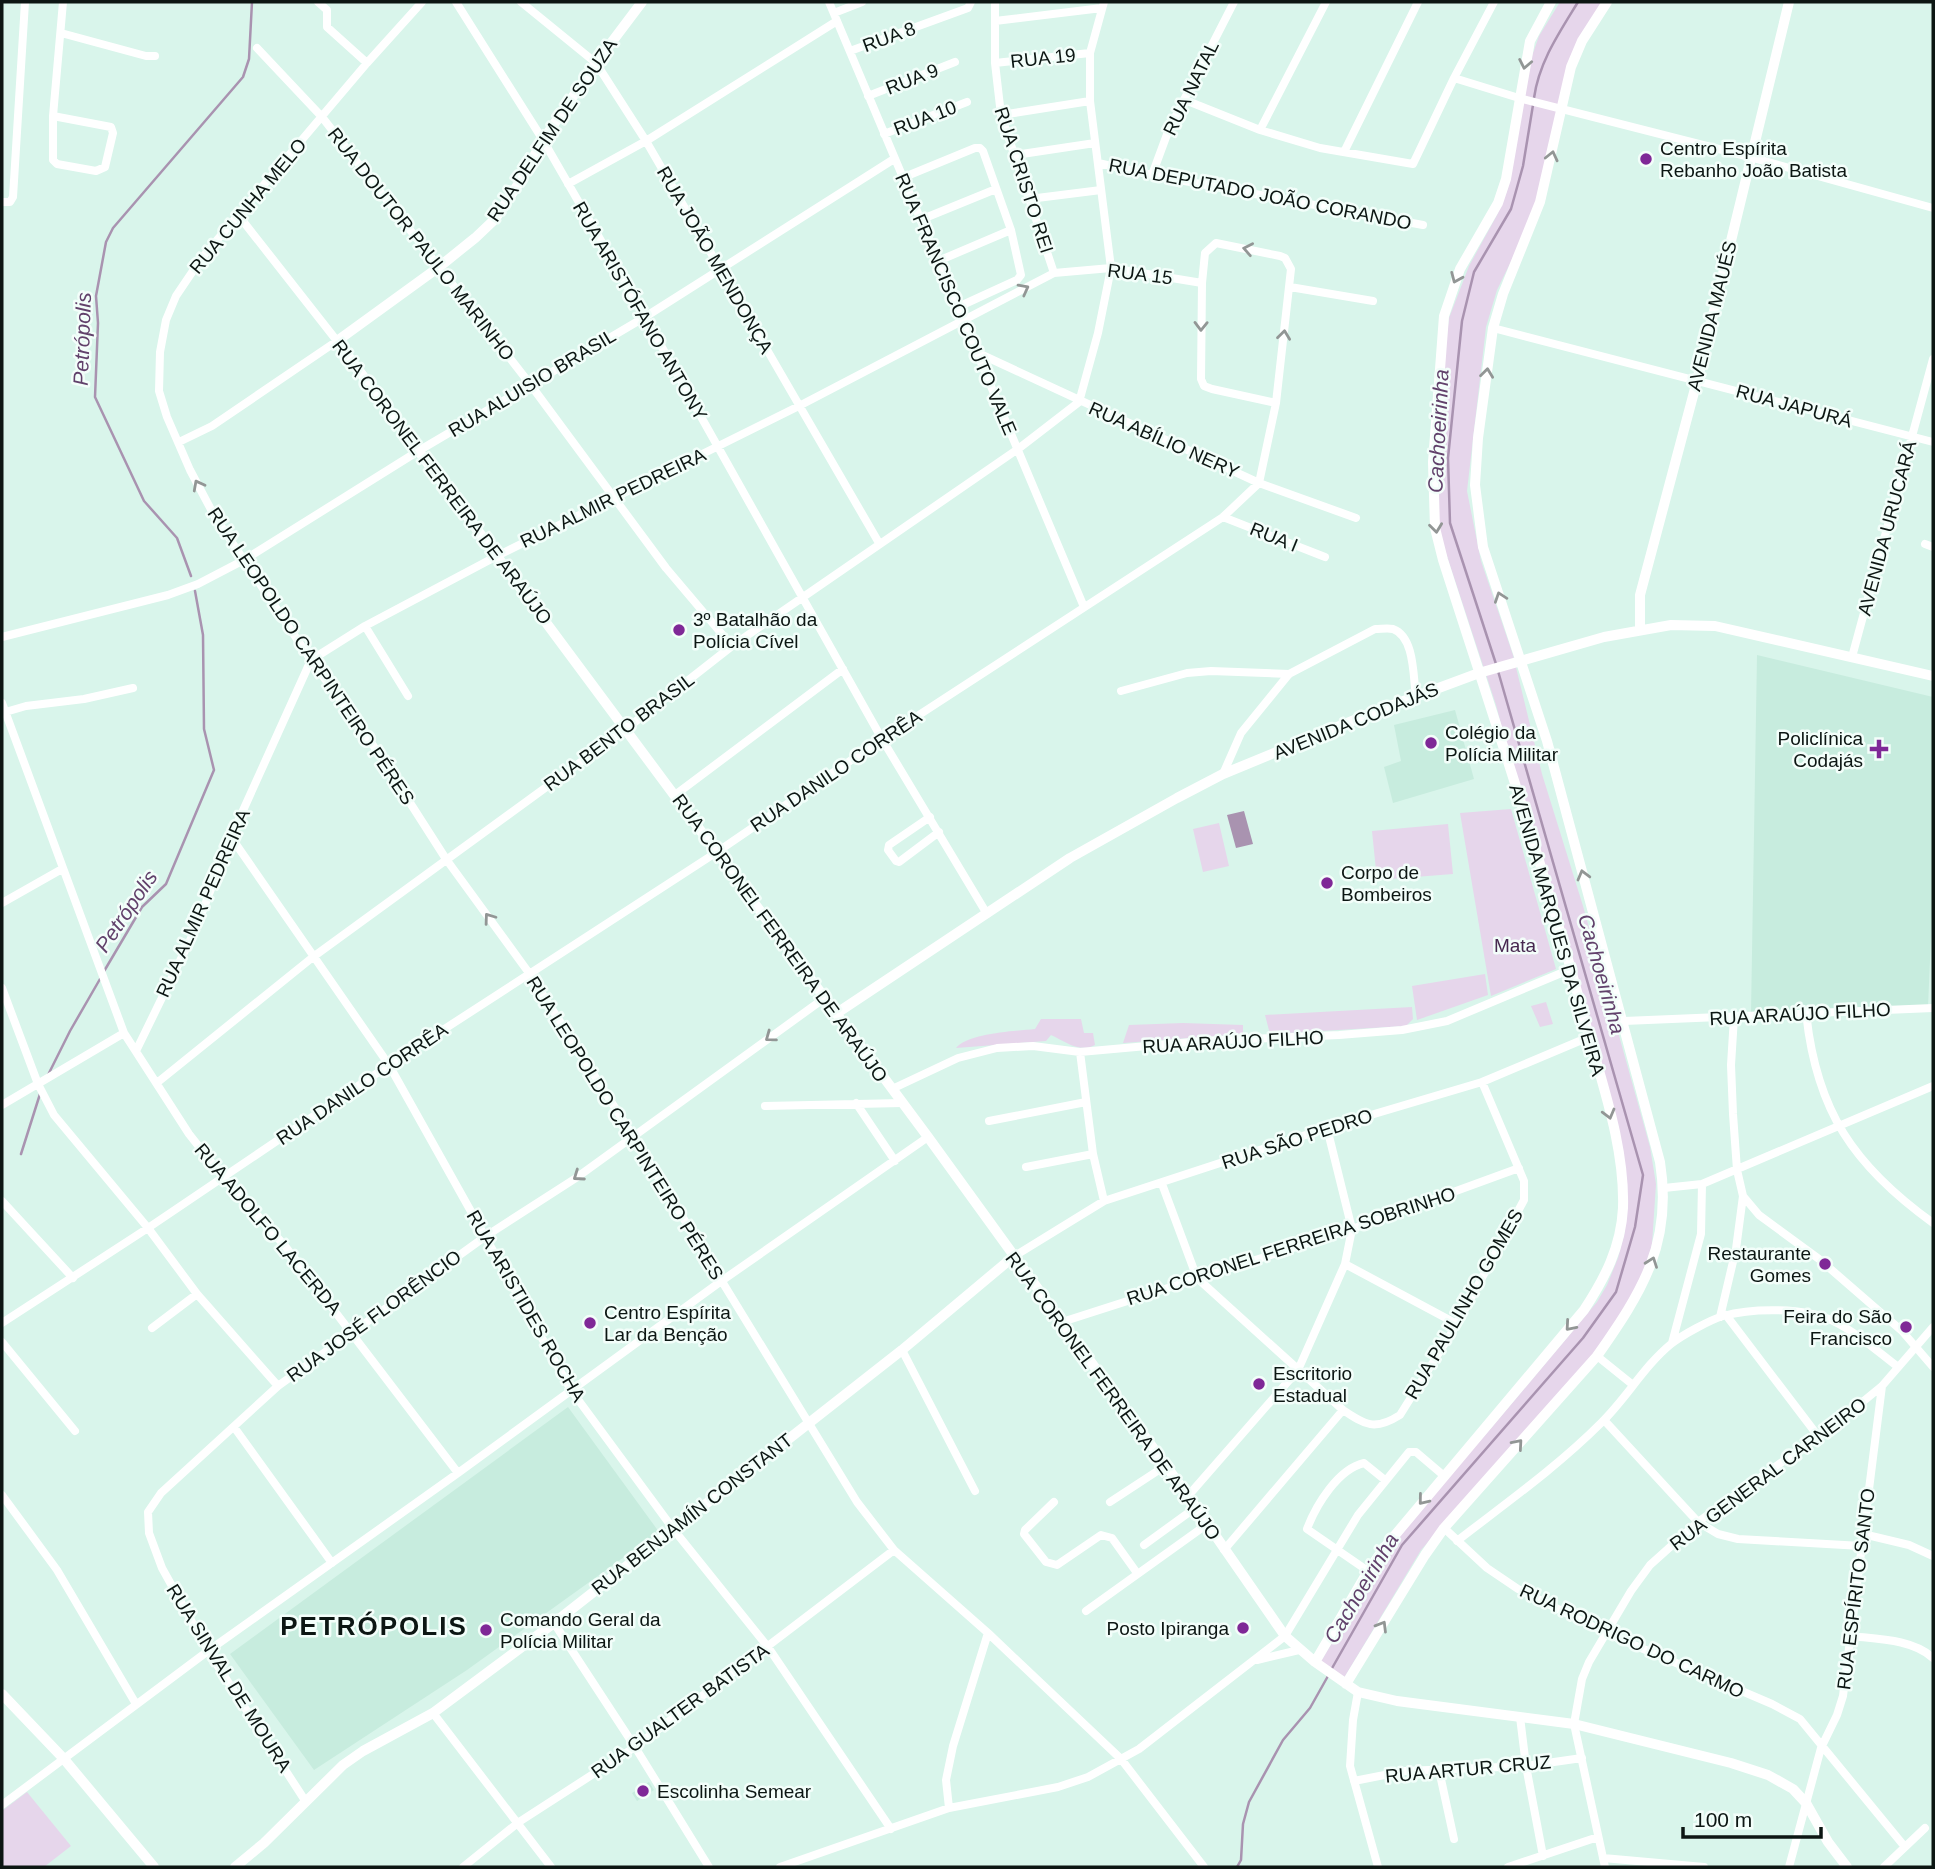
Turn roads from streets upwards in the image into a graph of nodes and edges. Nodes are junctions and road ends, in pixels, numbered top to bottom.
1 (25, 2) edge
2 (63, 2) edge
3 (318, 2) edge
4 (422, 2) edge
5 (456, 2) edge
6 (522, 2) edge
7 (642, 2) edge
8 (829, 2) edge
9 (862, 2) edge
10 (995, 2) edge
11 (1234, 2) edge
12 (1326, 2) edge
13 (1418, 2) edge
14 (1494, 2) edge
15 (1551, 2) edge
16 (1607, 2) edge
17 (1789, 2) edge
18 (970, 5) edge
19 (1103, 5) edge
20 (835, 17) junction
21 (995, 21) junction
22 (61, 33) junction
23 (257, 48) dead end
24 (850, 51) junction
25 (1090, 53) junction
26 (155, 56) dead end
27 (955, 62) dead end
28 (367, 63) junction
29 (596, 63) junction
30 (995, 63) junction
31 (1454, 78) junction
32 (868, 96) junction
33 (1522, 98) junction
34 (1185, 100) junction
35 (1090, 101) junction
36 (967, 102) dead end
37 (1559, 107) junction
38 (1001, 115) junction
39 (53, 116) junction
40 (323, 117) junction
41 (1260, 130) junction
42 (884, 134) junction
43 (543, 140) junction
44 (646, 141) junction
45 (1095, 143) junction
46 (1344, 152) junction
47 (1015, 155) junction
48 (1750, 157) junction
49 (894, 159) junction
50 (1098, 163) junction
51 (1152, 175) junction
52 (902, 178) junction
53 (568, 184) junction
54 (996, 189) junction
55 (1101, 190) junction
56 (1030, 199) junction
57 (2, 201) edge
58 (1933, 208) edge
59 (239, 216) junction
60 (920, 220) junction
61 (1423, 225) dead end
62 (1011, 230) junction
63 (938, 261) junction
64 (439, 267) junction
65 (1111, 268) junction
66 (720, 270) junction
67 (1054, 273) junction
68 (1202, 283) junction
69 (1290, 288) junction
70 (1373, 301) dead end
71 (958, 307) junction
72 (645, 317) junction
73 (964, 321) junction
74 (1493, 328) junction
75 (337, 341) junction
76 (977, 352) junction
77 (1933, 359) edge
78 (1697, 381) junction
79 (530, 384) junction
80 (1079, 402) junction
81 (1276, 403) junction
82 (799, 406) junction
83 (1911, 437) junction
84 (179, 442) junction
85 (1933, 442) edge
86 (718, 446) junction
87 (1018, 449) junction
88 (420, 450) junction
89 (1259, 483) junction
90 (615, 498) junction
91 (1223, 517) junction
92 (1356, 518) dead end
93 (879, 543) junction
94 (497, 556) junction
95 (1325, 557) dead end
96 (244, 560) junction
97 (802, 596) junction
98 (1084, 607) junction
99 (365, 626) junction
100 (1640, 629) junction
101 (2, 638) edge
102 (732, 646) junction
103 (1852, 657) junction
104 (311, 660) junction
105 (1518, 663) junction
106 (843, 669) junction
107 (1483, 672) junction
108 (1289, 674) junction
109 (1933, 676) edge
110 (133, 688) dead end
111 (1121, 691) dead end
112 (408, 696) dead end
113 (1416, 696) junction
114 (3, 709) edge
115 (5, 722) edge
116 (626, 729) junction
117 (882, 739) junction
118 (1223, 774) junction
119 (675, 795) junction
120 (930, 817) junction
121 (939, 832) junction
122 (231, 837) junction
123 (717, 852) junction
124 (446, 859) junction
125 (62, 869) junction
126 (2, 903) edge
127 (987, 914) junction
128 (313, 957) junction
129 (1571, 968) junction
130 (529, 973) junction
131 (2, 988) edge
132 (825, 997) junction
133 (1933, 1008) edge
134 (1806, 1012) junction
135 (837, 1013) junction
136 (1734, 1017) junction
137 (1624, 1021) junction
138 (124, 1033) junction
139 (1589, 1037) junction
140 (136, 1051) junction
141 (1080, 1052) junction
142 (388, 1065) junction
143 (158, 1082) junction
144 (1482, 1082) junction
145 (38, 1084) junction
146 (1933, 1086) edge
147 (892, 1089) junction
148 (856, 1102) junction
149 (1086, 1102) junction
150 (902, 1103) junction
151 (2, 1105) edge
152 (765, 1105) dead end
153 (989, 1121) dead end
154 (1839, 1127) junction
155 (1327, 1128) junction
156 (633, 1136) junction
157 (928, 1137) junction
158 (1093, 1154) junction
159 (895, 1160) junction
160 (1026, 1167) dead end
161 (1519, 1168) junction
162 (1737, 1170) junction
163 (223, 1177) junction
164 (1162, 1184) junction
165 (1702, 1184) junction
166 (1664, 1188) junction
167 (1744, 1196) junction
168 (2, 1200) edge
169 (1104, 1201) junction
170 (1933, 1223) edge
171 (148, 1228) junction
172 (1352, 1229) junction
173 (486, 1236) junction
174 (1013, 1257) junction
175 (1345, 1264) junction
176 (74, 1278) junction
177 (1197, 1278) junction
178 (720, 1282) junction
179 (197, 1294) junction
180 (1723, 1316) junction
181 (1062, 1322) junction
182 (2, 1323) edge
183 (1457, 1324) junction
184 (1933, 1327) edge
185 (152, 1328) dead end
186 (352, 1331) junction
187 (2, 1342) edge
188 (1672, 1343) junction
189 (1915, 1347) junction
190 (902, 1350) junction
191 (1597, 1356) junction
192 (1898, 1367) junction
193 (1933, 1367) edge
194 (1298, 1370) junction
195 (1633, 1385) junction
196 (278, 1386) junction
197 (1882, 1386) junction
198 (571, 1390) junction
199 (1343, 1410) junction
200 (1604, 1420) junction
201 (808, 1423) junction
202 (234, 1427) junction
203 (75, 1431) dead end
204 (1818, 1436) junction
205 (1165, 1466) junction
206 (458, 1474) junction
207 (1443, 1475) junction
208 (1385, 1480) junction
209 (975, 1491) dead end
210 (2, 1495) edge
211 (1188, 1496) junction
212 (1054, 1502) dead end
213 (1110, 1502) dead end
214 (1195, 1508) junction
215 (148, 1512) joint
216 (1698, 1522) junction
217 (1206, 1525) junction
218 (1444, 1528) junction
219 (674, 1530) junction
220 (1863, 1534) junction
221 (1457, 1541) junction
222 (1144, 1545) dead end
223 (1862, 1546) junction
224 (894, 1550) junction
225 (1224, 1550) junction
226 (1336, 1550) junction
227 (1933, 1556) edge
228 (332, 1563) junction
229 (1368, 1571) junction
230 (1137, 1573) junction
231 (1086, 1611) dead end
232 (554, 1623) junction
233 (988, 1633) junction
234 (1606, 1633) junction
235 (1285, 1636) junction
236 (1850, 1636) junction
237 (1933, 1644) edge
238 (768, 1647) junction
239 (1299, 1650) junction
240 (208, 1651) junction
241 (1931, 1655) edge
242 (1255, 1660) junction
243 (1318, 1665) junction
244 (1344, 1682) junction
245 (1359, 1692) junction
246 (2, 1694) edge
247 (136, 1703) junction
248 (433, 1713) junction
249 (1520, 1717) junction
250 (1574, 1724) junction
251 (635, 1747) junction
252 (1821, 1748) junction
253 (1581, 1758) junction
254 (64, 1759) junction
255 (1121, 1759) junction
256 (1526, 1766) junction
257 (1439, 1770) junction
258 (1354, 1781) junction
259 (306, 1802) junction
260 (1806, 1803) junction
261 (2, 1805) edge
262 (949, 1808) junction
263 (519, 1822) junction
264 (1925, 1828) dead end
265 (891, 1829) junction
266 (1598, 1837) junction
267 (1454, 1839) dead end
268 (1905, 1847) junction
269 (1543, 1856) junction
270 (1604, 1863) edge
271 (154, 1867) edge
272 (234, 1867) edge
273 (463, 1867) edge
274 (551, 1867) edge
275 (709, 1867) edge
276 (780, 1867) edge
277 (1204, 1867) edge
278 (1378, 1867) edge
279 (1508, 1867) edge
280 (1704, 1867) edge
281 (1789, 1867) edge
282 (1847, 1867) edge
283 (1884, 1867) edge

1 - 57 street
2 - 22 street
3 - 28 street
4 - 28 street, RUA CUNHA MELO
5 - 43 street, RUA ARISTÓFANO ANTONY
6 - 29 street, RUA JOÃO MENDONÇA
7 - 29 street, RUA DELFIM DE SOUZA
8 - 20 street, RUA FRANCISCO COUTO VALE
9 - 20 street
10 - 21 street, RUA CRISTO REI
11 - 34 street, RUA NATAL
12 - 41 street
13 - 46 street
14 - 31 street
15 -> 33 street, AVENIDA MARQUES DA SILVEIRA
16 - 37 street, AVENIDA MARQUES DA SILVEIRA
17 - 48 street, AVENIDA MAUÉS
18 - 24 street, RUA 8
19 - 21 street
19 - 25 street
20 - 24 street, RUA FRANCISCO COUTO VALE
20 - 44 street
21 - 30 street, RUA CRISTO REI
22 - 26 street
22 - 39 street
23 - 40 street, RUA DOUTOR PAULO MARINHO
24 - 32 street, RUA FRANCISCO COUTO VALE
25 - 30 street, RUA 19
25 - 35 street
27 - 32 street, RUA 9
28 - 40 street, RUA CUNHA MELO
29 - 43 street, RUA DELFIM DE SOUZA
29 - 44 street, RUA JOÃO MENDONÇA
30 - 38 street, RUA CRISTO REI
31 - 33 street
31 - 46 street
32 - 42 street, RUA FRANCISCO COUTO VALE
33 - 37 street
33 -> 107 street, AVENIDA MARQUES DA SILVEIRA
34 - 41 street
34 - 51 street, RUA NATAL
35 - 38 street
35 - 45 street
36 - 42 street, RUA 10
37 - 48 street
74 -> 37 street, AVENIDA MARQUES DA SILVEIRA
38 - 47 street, RUA CRISTO REI
39 - 39 street
40 - 59 street, RUA CUNHA MELO
40 - 64 street, RUA DOUTOR PAULO MARINHO
41 - 46 street
42 - 49 street, RUA FRANCISCO COUTO VALE
43 - 53 street, RUA ARISTÓFANO ANTONY
43 - 64 street, RUA DELFIM DE SOUZA
44 - 53 street
44 - 66 street, RUA JOÃO MENDONÇA
45 - 47 street
45 - 50 street
47 - 56 street, RUA CRISTO REI
48 - 58 street
48 - 78 street, AVENIDA MAUÉS
49 - 52 street, RUA FRANCISCO COUTO VALE
49 - 66 street, RUA ALUISIO BRASIL
50 - 51 street, RUA DEPUTADO JOÃO CORANDO
50 - 55 street
51 - 61 street, RUA DEPUTADO JOÃO CORANDO
52 - 54 street
52 - 60 street, RUA FRANCISCO COUTO VALE
53 - 72 street, RUA ARISTÓFANO ANTONY
54 - 60 street
54 - 62 street
55 - 56 street
55 - 65 street
56 - 67 street, RUA CRISTO REI
59 - 75 street, RUA CORONEL FERREIRA DE ARAÚJO
59 - 84 street, RUA CUNHA MELO
60 - 63 street, RUA FRANCISCO COUTO VALE
62 - 63 street
62 - 71 street
63 - 71 street, RUA FRANCISCO COUTO VALE
64 - 75 street, RUA DELFIM DE SOUZA
64 - 79 street, RUA DOUTOR PAULO MARINHO
65 - 67 street, RUA 15
65 - 68 street, RUA 15
65 - 80 street
66 - 72 street, RUA ALUISIO BRASIL
66 - 82 street, RUA JOÃO MENDONÇA
73 -> 67 street, RUA 15
69 -> 68 street
68 -> 81 street
69 - 70 street
81 -> 69 street
71 - 73 street, RUA FRANCISCO COUTO VALE
72 - 79 street, RUA ALUISIO BRASIL
72 - 86 street, RUA ARISTÓFANO ANTONY
73 - 76 street, RUA FRANCISCO COUTO VALE
73 - 82 street, RUA ALMIR PEDREIRA
74 - 78 street, RUA JAPURÁ
105 -> 74 street, AVENIDA MARQUES DA SILVEIRA
75 - 84 street, RUA DELFIM DE SOUZA
75 - 88 street, RUA CORONEL FERREIRA DE ARAÚJO
76 - 80 street, RUA ABÍLIO NERY
76 - 87 street, RUA FRANCISCO COUTO VALE
77 - 83 street, AVENIDA URUCARÁ
78 - 83 street, RUA JAPURÁ
78 - 100 street, AVENIDA MAUÉS
79 - 88 street, RUA ALUISIO BRASIL
79 - 90 street, RUA DOUTOR PAULO MARINHO
80 - 87 street, RUA BENTO BRASIL
80 - 89 street, RUA ABÍLIO NERY
81 - 89 street
82 - 86 street, RUA ALMIR PEDREIRA
82 - 93 street, RUA JOÃO MENDONÇA
83 - 85 street, RUA JAPURÁ
83 - 103 street, AVENIDA URUCARÁ
96 -> 84 street, RUA LEOPOLDO CARPINTEIRO PÉRES
86 - 90 street, RUA ALMIR PEDREIRA
86 - 97 street, RUA ARISTÓFANO ANTONY
87 - 93 street, RUA BENTO BRASIL
87 - 98 street, RUA FRANCISCO COUTO VALE
88 - 94 street, RUA CORONEL FERREIRA DE ARAÚJO
88 - 96 street, RUA ALUISIO BRASIL
89 - 91 street, RUA DANILO CORRÊA
89 - 92 street, RUA ABÍLIO NERY
90 - 94 street, RUA ALMIR PEDREIRA
90 - 102 street, RUA DOUTOR PAULO MARINHO
91 - 95 street, RUA I
91 - 98 street, RUA DANILO CORRÊA
93 - 97 street, RUA BENTO BRASIL
94 - 99 street, RUA ALMIR PEDREIRA
94 - 116 street, RUA CORONEL FERREIRA DE ARAÚJO
96 - 101 street, RUA ALUISIO BRASIL
96 - 104 street, RUA LEOPOLDO CARPINTEIRO PÉRES
97 - 102 street, RUA BENTO BRASIL
97 - 106 street, RUA ARISTÓFANO ANTONY
98 - 117 street, RUA DANILO CORRÊA
99 - 104 street, RUA ALMIR PEDREIRA
99 - 112 street
100 - 103 street, AVENIDA CODAJÁS
100 - 105 street, AVENIDA CODAJÁS
102 - 116 street, RUA BENTO BRASIL
103 - 109 street, AVENIDA CODAJÁS
104 - 122 street, RUA ALMIR PEDREIRA
104 - 124 street, RUA LEOPOLDO CARPINTEIRO PÉRES
105 - 107 street, AVENIDA CODAJÁS
137 -> 105 street, AVENIDA MARQUES DA SILVEIRA
106 - 117 street, RUA ARISTÓFANO ANTONY
106 - 119 street
107 - 113 street, AVENIDA CODAJÁS
107 - 129 street, AVENIDA MARQUES DA SILVEIRA
108 - 111 street
108 - 113 street
108 - 118 street
110 - 114 street
113 - 118 street, AVENIDA CODAJÁS
114 - 115 street, RUA ADOLFO LACERDA
115 - 125 street, RUA ADOLFO LACERDA
116 - 119 street, RUA CORONEL FERREIRA DE ARAÚJO
116 - 124 street, RUA BENTO BRASIL
117 - 120 street, RUA ARISTÓFANO ANTONY
117 - 123 street, RUA DANILO CORRÊA
118 - 127 street, AVENIDA CODAJÁS
119 - 123 street, RUA CORONEL FERREIRA DE ARAÚJO
120 - 121 street, RUA ARISTÓFANO ANTONY
120 - 121 street
121 - 127 street, RUA ARISTÓFANO ANTONY
122 - 128 street, RUA ARISTIDES ROCHA
122 - 140 street, RUA ALMIR PEDREIRA
123 - 130 street, RUA DANILO CORRÊA
123 - 132 street, RUA CORONEL FERREIRA DE ARAÚJO
124 - 128 street, RUA BENTO BRASIL
130 -> 124 street, RUA LEOPOLDO CARPINTEIRO PÉRES
125 - 126 street
125 - 138 street, RUA ADOLFO LACERDA
127 - 135 street, AVENIDA CODAJÁS
128 - 142 street, RUA ARISTIDES ROCHA
128 - 143 street, RUA BENTO BRASIL
129 - 139 street, AVENIDA MARQUES DA SILVEIRA
129 - 141 street, RUA ARAÚJO FILHO
130 - 142 street, RUA DANILO CORRÊA
130 - 156 street, RUA LEOPOLDO CARPINTEIRO PÉRES
131 - 145 street
132 - 135 street, RUA CORONEL FERREIRA DE ARAÚJO
132 -> 156 street, RUA JOSÉ FLORÊNCIO
133 - 134 street, RUA ARAÚJO FILHO
134 - 136 street, RUA ARAÚJO FILHO
134 - 154 street
135 - 147 street, RUA CORONEL FERREIRA DE ARAÚJO
136 - 137 street, RUA ARAÚJO FILHO
136 - 162 street
137 - 166 street, AVENIDA MARQUES DA SILVEIRA
138 - 140 street, RUA ADOLFO LACERDA
138 - 145 street
139 - 144 street, RUA SÃO PEDRO
139 -> 207 street, AVENIDA MARQUES DA SILVEIRA
140 - 143 street, RUA ADOLFO LACERDA
141 - 147 street, RUA ARAÚJO FILHO
141 - 149 street
142 - 163 street, RUA DANILO CORRÊA
142 - 173 street, RUA ARISTIDES ROCHA
143 - 163 street, RUA ADOLFO LACERDA
144 - 155 street, RUA SÃO PEDRO
144 - 161 street, RUA PAULINHO GOMES
145 - 151 street
145 - 171 street
146 - 154 street
147 - 150 street, RUA CORONEL FERREIRA DE ARAÚJO
148 - 150 street
148 - 152 street
148 - 159 street
149 - 153 street
149 - 158 street
150 - 157 street, RUA CORONEL FERREIRA DE ARAÚJO
154 - 162 street
154 - 170 street
155 - 164 street, RUA SÃO PEDRO
155 - 172 street
156 -> 173 street, RUA JOSÉ FLORÊNCIO
156 - 178 street, RUA LEOPOLDO CARPINTEIRO PÉRES
157 - 159 street
157 - 174 street, RUA CORONEL FERREIRA DE ARAÚJO
158 - 160 street
158 - 169 street
159 - 178 street
161 - 172 street, RUA CORONEL FERREIRA SOBRINHO
161 - 183 street, RUA PAULINHO GOMES
162 - 165 street
162 - 167 street
163 - 171 street, RUA DANILO CORRÊA
163 - 186 street, RUA ADOLFO LACERDA
164 - 169 street, RUA SÃO PEDRO
164 - 177 street, RUA PAULINHO GOMES
165 - 166 street
165 - 188 street
191 -> 166 street, AVENIDA MARQUES DA SILVEIRA
167 - 180 street
167 - 189 street
168 - 176 street
169 - 174 street, RUA SÃO PEDRO
171 - 176 street, RUA DANILO CORRÊA
171 - 179 street
172 - 175 street
172 - 177 street, RUA CORONEL FERREIRA SOBRINHO
173 - 186 street, RUA JOSÉ FLORÊNCIO
173 - 198 street, RUA ARISTIDES ROCHA
174 - 181 street, RUA CORONEL FERREIRA DE ARAÚJO
174 - 190 street, RUA BENJAMÍN CONSTANT
175 - 183 street
175 - 194 street
176 - 182 street, RUA DANILO CORRÊA
177 - 181 street, RUA CORONEL FERREIRA SOBRINHO
177 - 194 street, RUA PAULINHO GOMES
178 - 198 street
178 - 201 street, RUA LEOPOLDO CARPINTEIRO PÉRES
179 - 185 street
179 - 196 street
180 - 188 street
180 - 192 street
180 - 204 street
181 - 205 street, RUA CORONEL FERREIRA DE ARAÚJO
183 - 199 street, RUA PAULINHO GOMES
184 - 189 street, RUA GENERAL CARNEIRO
186 - 196 street, RUA JOSÉ FLORÊNCIO
186 - 206 street, RUA ADOLFO LACERDA
187 - 203 street
188 - 195 street
189 - 192 street, RUA GENERAL CARNEIRO
189 - 193 street
190 - 201 street, RUA BENJAMÍN CONSTANT
190 - 209 street
191 - 195 street
218 -> 191 street, AVENIDA MARQUES DA SILVEIRA
192 - 197 street, RUA GENERAL CARNEIRO
194 - 199 street, RUA PAULINHO GOMES
194 - 211 street
195 - 200 street
196 - 202 street, RUA JOSÉ FLORÊNCIO
197 - 204 street, RUA GENERAL CARNEIRO
197 - 220 street, RUA ESPÍRITO SANTO
198 - 206 street
198 - 219 street, RUA ARISTIDES ROCHA
199 - 225 street
200 - 216 street
200 - 221 street
201 - 219 street, RUA BENJAMÍN CONSTANT
201 - 224 street, RUA LEOPOLDO CARPINTEIRO PÉRES
202 - 215 street, RUA JOSÉ FLORÊNCIO
202 - 228 street
204 - 216 street, RUA GENERAL CARNEIRO
205 - 211 street, RUA CORONEL FERREIRA DE ARAÚJO
205 - 213 street
206 - 228 street
207 - 208 street
207 -> 229 street, AVENIDA MARQUES DA SILVEIRA
208 - 226 street
208 - 226 street
210 - 247 street
211 - 214 street, RUA CORONEL FERREIRA DE ARAÚJO
212 - 230 street
214 - 217 street, RUA CORONEL FERREIRA DE ARAÚJO
214 - 222 street
215 - 240 street, RUA SINVAL DE MOURA
216 - 223 street
216 - 234 street, RUA GENERAL CARNEIRO
217 - 225 street, RUA CORONEL FERREIRA DE ARAÚJO
217 - 230 street
218 - 221 street, RUA RODRIGO DO CARMO
244 -> 218 street, AVENIDA MARQUES DA SILVEIRA
219 - 232 street, RUA BENJAMÍN CONSTANT
219 - 238 street, RUA ARISTIDES ROCHA
220 - 223 street, RUA ESPÍRITO SANTO
220 - 227 street
221 - 234 street, RUA RODRIGO DO CARMO
223 - 236 street, RUA ESPÍRITO SANTO
224 - 233 street, RUA LEOPOLDO CARPINTEIRO PÉRES
224 - 238 street, RUA GUALTER BATISTA
225 - 235 street, RUA CORONEL FERREIRA DE ARAÚJO
226 - 229 street
226 - 235 street
228 - 240 street
229 - 243 street, AVENIDA MARQUES DA SILVEIRA
230 - 231 street
232 - 248 street, RUA BENJAMÍN CONSTANT
232 - 251 street
233 - 255 street, RUA LEOPOLDO CARPINTEIRO PÉRES
233 - 262 street
234 - 250 street, RUA GENERAL CARNEIRO
234 - 252 street, RUA RODRIGO DO CARMO
235 - 239 street, RUA CORONEL FERREIRA DE ARAÚJO
235 - 242 street
236 - 241 street
236 - 252 street, RUA ESPÍRITO SANTO
237 - 241 street
238 - 251 street, RUA GUALTER BATISTA
238 - 265 street, RUA ARISTIDES ROCHA
239 - 242 street
239 - 243 street, RUA CORONEL FERREIRA DE ARAÚJO
240 - 247 street
240 - 259 street, RUA SINVAL DE MOURA
242 - 255 street
243 - 244 street, RUA CORONEL FERREIRA DE ARAÚJO
244 - 245 street, RUA CORONEL FERREIRA DE ARAÚJO
245 - 249 street, RUA CORONEL FERREIRA DE ARAÚJO
245 - 258 street
246 - 254 street
247 - 254 street
248 - 259 street, RUA BENJAMÍN CONSTANT
248 - 263 street
249 - 250 street, RUA CORONEL FERREIRA DE ARAÚJO
249 - 256 street
250 - 253 street, RUA GENERAL CARNEIRO
250 - 260 street, RUA CORONEL FERREIRA DE ARAÚJO
251 - 263 street, RUA GUALTER BATISTA
251 - 275 street
252 - 260 street, RUA ESPÍRITO SANTO
252 - 268 street, RUA RODRIGO DO CARMO
253 - 256 street, RUA ARTUR CRUZ
253 - 266 street, RUA GENERAL CARNEIRO
254 - 261 street
254 - 271 street
255 - 262 street
255 - 277 street, RUA LEOPOLDO CARPINTEIRO PÉRES
256 - 257 street, RUA ARTUR CRUZ
256 - 269 street
257 - 258 street, RUA ARTUR CRUZ
257 - 267 street
258 - 278 street
259 - 272 street, RUA BENJAMÍN CONSTANT
260 - 281 street, RUA ESPÍRITO SANTO
260 - 282 street
262 - 265 street
263 - 273 street, RUA GUALTER BATISTA
263 - 274 street
264 - 268 street
265 - 276 street
266 - 269 street
266 - 270 street, RUA GENERAL CARNEIRO
268 - 283 street
269 - 279 street
270 - 280 street

